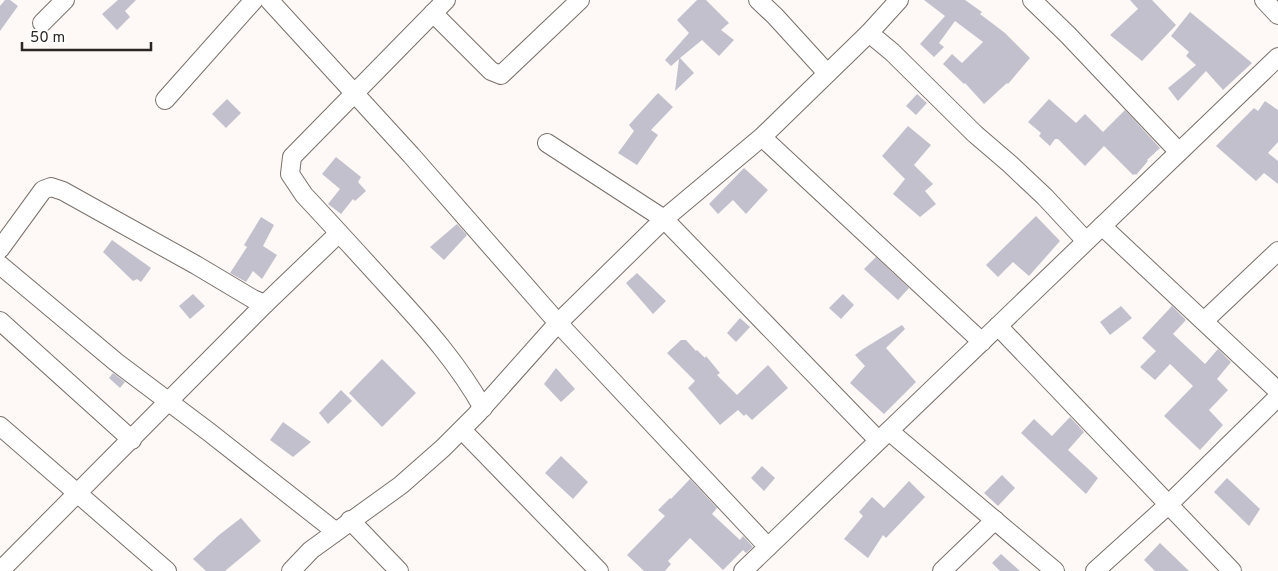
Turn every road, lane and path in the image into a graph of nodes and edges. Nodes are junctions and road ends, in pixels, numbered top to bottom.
1 (64, 0) edge
2 (254, 0) edge
3 (269, 0) edge
4 (446, 0) edge
5 (580, 0) edge
6 (758, 0) edge
7 (899, 0) edge
8 (1032, 0) edge
9 (433, 12) junction
10 (42, 23) dead end
11 (869, 33) junction
12 (1278, 57) edge
13 (827, 73) junction
14 (354, 93) junction
15 (165, 100) dead end
16 (762, 137) junction
17 (547, 143) dead end
18 (1179, 152) junction
19 (664, 219) junction
20 (1102, 226) junction
21 (339, 233) junction
22 (1086, 241) junction
23 (0, 249) edge
24 (1278, 251) edge
25 (0, 265) edge
26 (265, 304) junction
27 (0, 321) edge
28 (1204, 322) junction
29 (558, 323) junction
30 (998, 326) junction
31 (982, 342) junction
32 (1278, 391) edge
33 (1278, 397) edge
34 (168, 403) junction
35 (483, 408) junction
36 (0, 426) edge
37 (462, 430) junction
38 (883, 435) junction
39 (132, 440) junction
40 (76, 494) junction
41 (1168, 505) junction
42 (350, 520) junction
43 (994, 520) junction
44 (335, 532) junction
45 (768, 547) junction
46 (0, 571) edge
47 (167, 571) edge
48 (291, 571) edge
49 (399, 571) edge
50 (599, 571) edge
51 (743, 571) edge
52 (942, 571) edge
53 (1054, 571) edge
54 (1094, 571) edge
55 (1232, 571) edge

1 - 10 street
2 - 15 street
3 - 14 street
4 - 9 street
5 - 9 street
6 - 13 street
7 - 11 street
8 - 18 street
9 - 14 street
11 - 13 street
11 - 22 street
12 - 18 street
13 - 16 street
14 - 21 street
14 - 29 street
16 - 19 street
16 - 31 street
17 - 19 street
18 - 20 street
19 - 29 street
19 - 38 street
20 - 22 street
20 - 28 street
21 - 26 street
21 - 35 street
22 - 30 street
23 - 26 street
24 - 28 street
25 - 34 street
26 - 34 street
27 - 39 street
28 - 32 street
29 - 35 street
29 - 45 street
30 - 31 street
30 - 41 street
31 - 38 street
33 - 41 street
34 - 39 street
34 - 44 street
35 - 37 street
36 - 40 street
37 - 42 street
37 - 50 street
38 - 43 street
38 - 45 street
39 - 40 street
40 - 46 street
40 - 47 street
41 - 54 street
41 - 55 street
42 - 44 street
42 - 49 street
43 - 52 street
43 - 53 street
44 - 48 street
45 - 51 street

